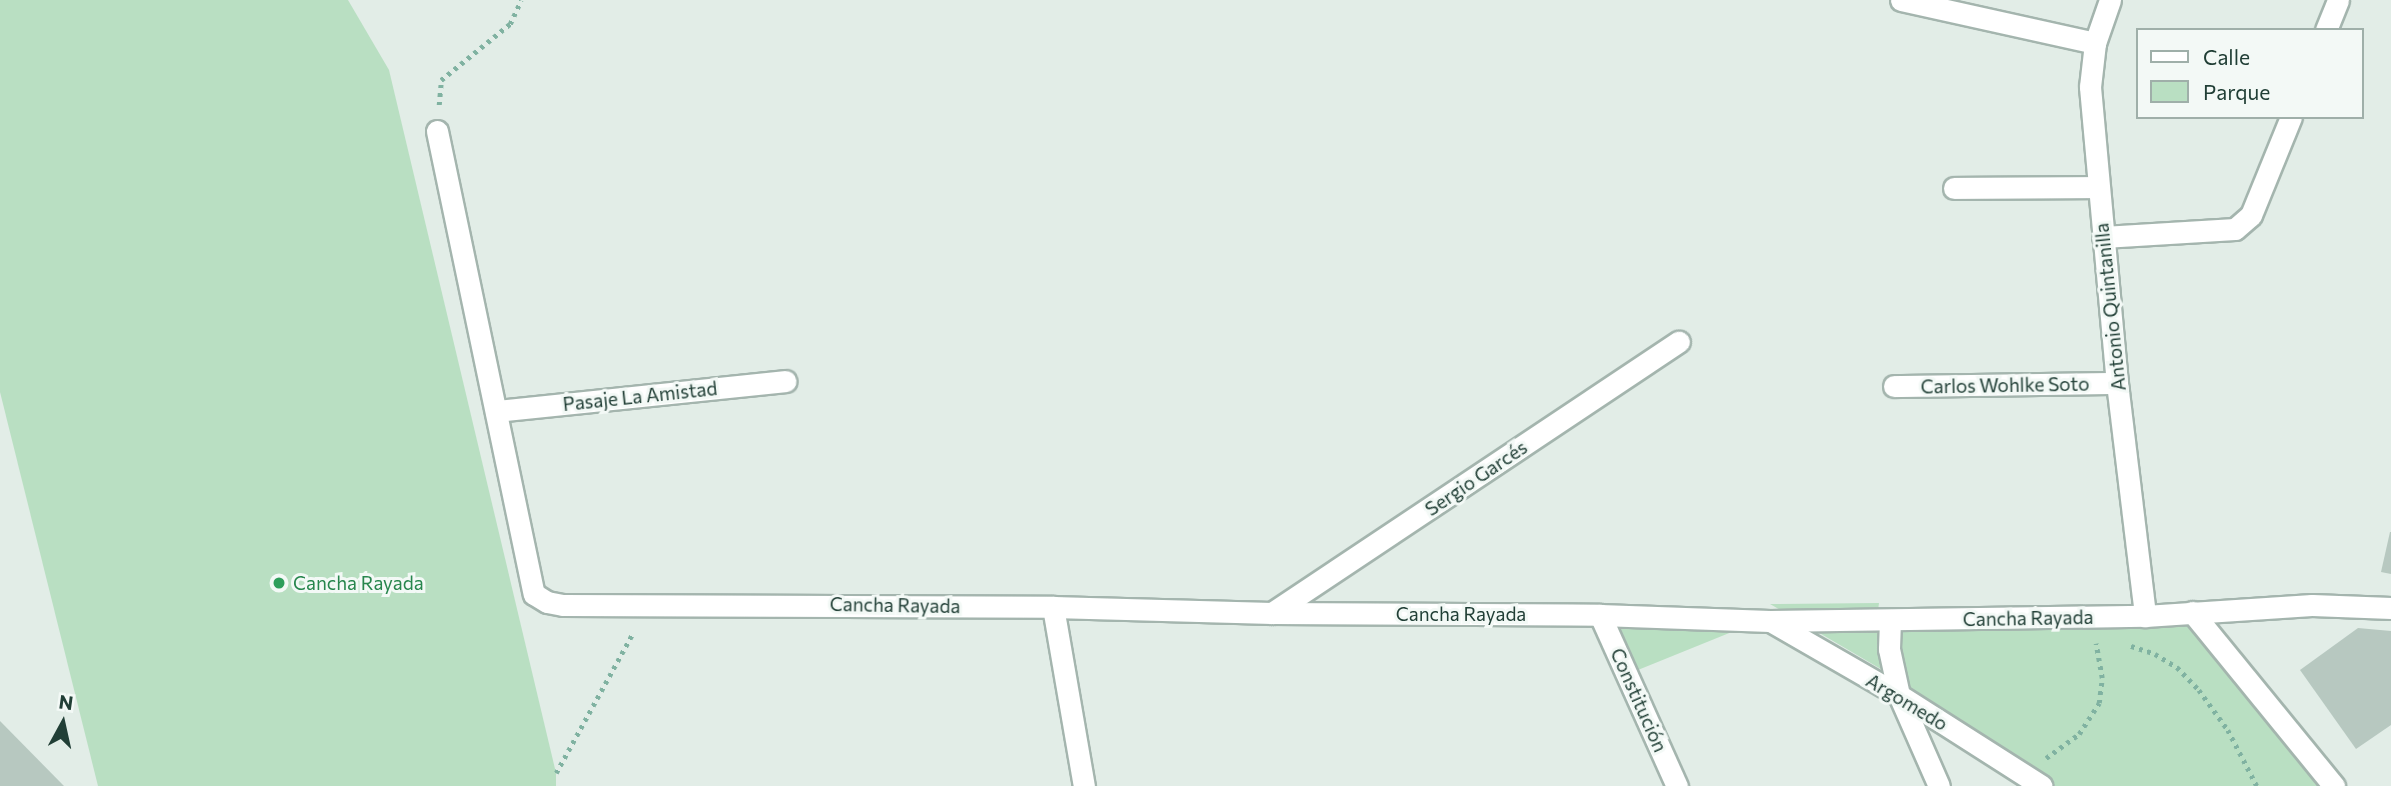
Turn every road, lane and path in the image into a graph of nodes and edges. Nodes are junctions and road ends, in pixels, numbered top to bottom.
1 (521, 0) edge
2 (1901, 0) edge
3 (2110, 0) edge
4 (2338, 0) edge
5 (2327, 28) edge
6 (2095, 43) junction
7 (2290, 119) edge
8 (438, 131) joint
9 (2097, 187) junction
10 (1954, 188) dead end
11 (2103, 237) junction
12 (1679, 342) dead end
13 (785, 381) dead end
14 (2117, 383) junction
15 (1894, 386) dead end
16 (496, 411) junction
17 (650, 603) junction
18 (1053, 607) junction
19 (2391, 608) edge
20 (2192, 612) junction
21 (1272, 613) junction
22 (1601, 615) junction
23 (2145, 616) junction
24 (2077, 617) junction
25 (1890, 620) junction
26 (1770, 621) junction
27 (2096, 644) junction
28 (2109, 644) dead end
29 (2122, 644) dead end
30 (1899, 695) junction
31 (2021, 772) junction
32 (556, 773) dead end
33 (1084, 786) edge
34 (1677, 786) edge
35 (1939, 786) edge
36 (2042, 786) edge
37 (2257, 786) edge
38 (2334, 786) edge

1 - 8 path
2 - 6 street
3 - 6 street, Antonio Quintanilla
4 - 5 street
6 - 9 street, Antonio Quintanilla
7 - 11 street
8 - 16 street
9 - 10 street
9 - 11 street, Antonio Quintanilla
11 - 14 street, Antonio Quintanilla
12 - 21 street, Sergio Garcés
13 - 16 street, Pasaje La Amistad
14 - 15 street, Carlos Wohlke Soto
14 - 23 street, Antonio Quintanilla
16 - 17 street, Cancha Rayada
17 - 18 street, Cancha Rayada
17 - 32 path
18 - 21 street, Cancha Rayada
18 - 33 street
19 - 20 street, Cancha Rayada
20 - 23 street, Cancha Rayada
20 - 38 street
21 - 22 street, Cancha Rayada
22 - 26 street, Cancha Rayada
22 - 34 street, Constitución
23 - 24 street, Cancha Rayada
24 - 25 street, Cancha Rayada
24 - 27 path
25 - 26 street, Cancha Rayada
25 - 30 street
26 - 30 street, Argomedo
27 - 28 path
27 - 31 path
29 - 37 path
30 - 31 street, Argomedo
30 - 35 street
31 - 36 street, Argomedo

